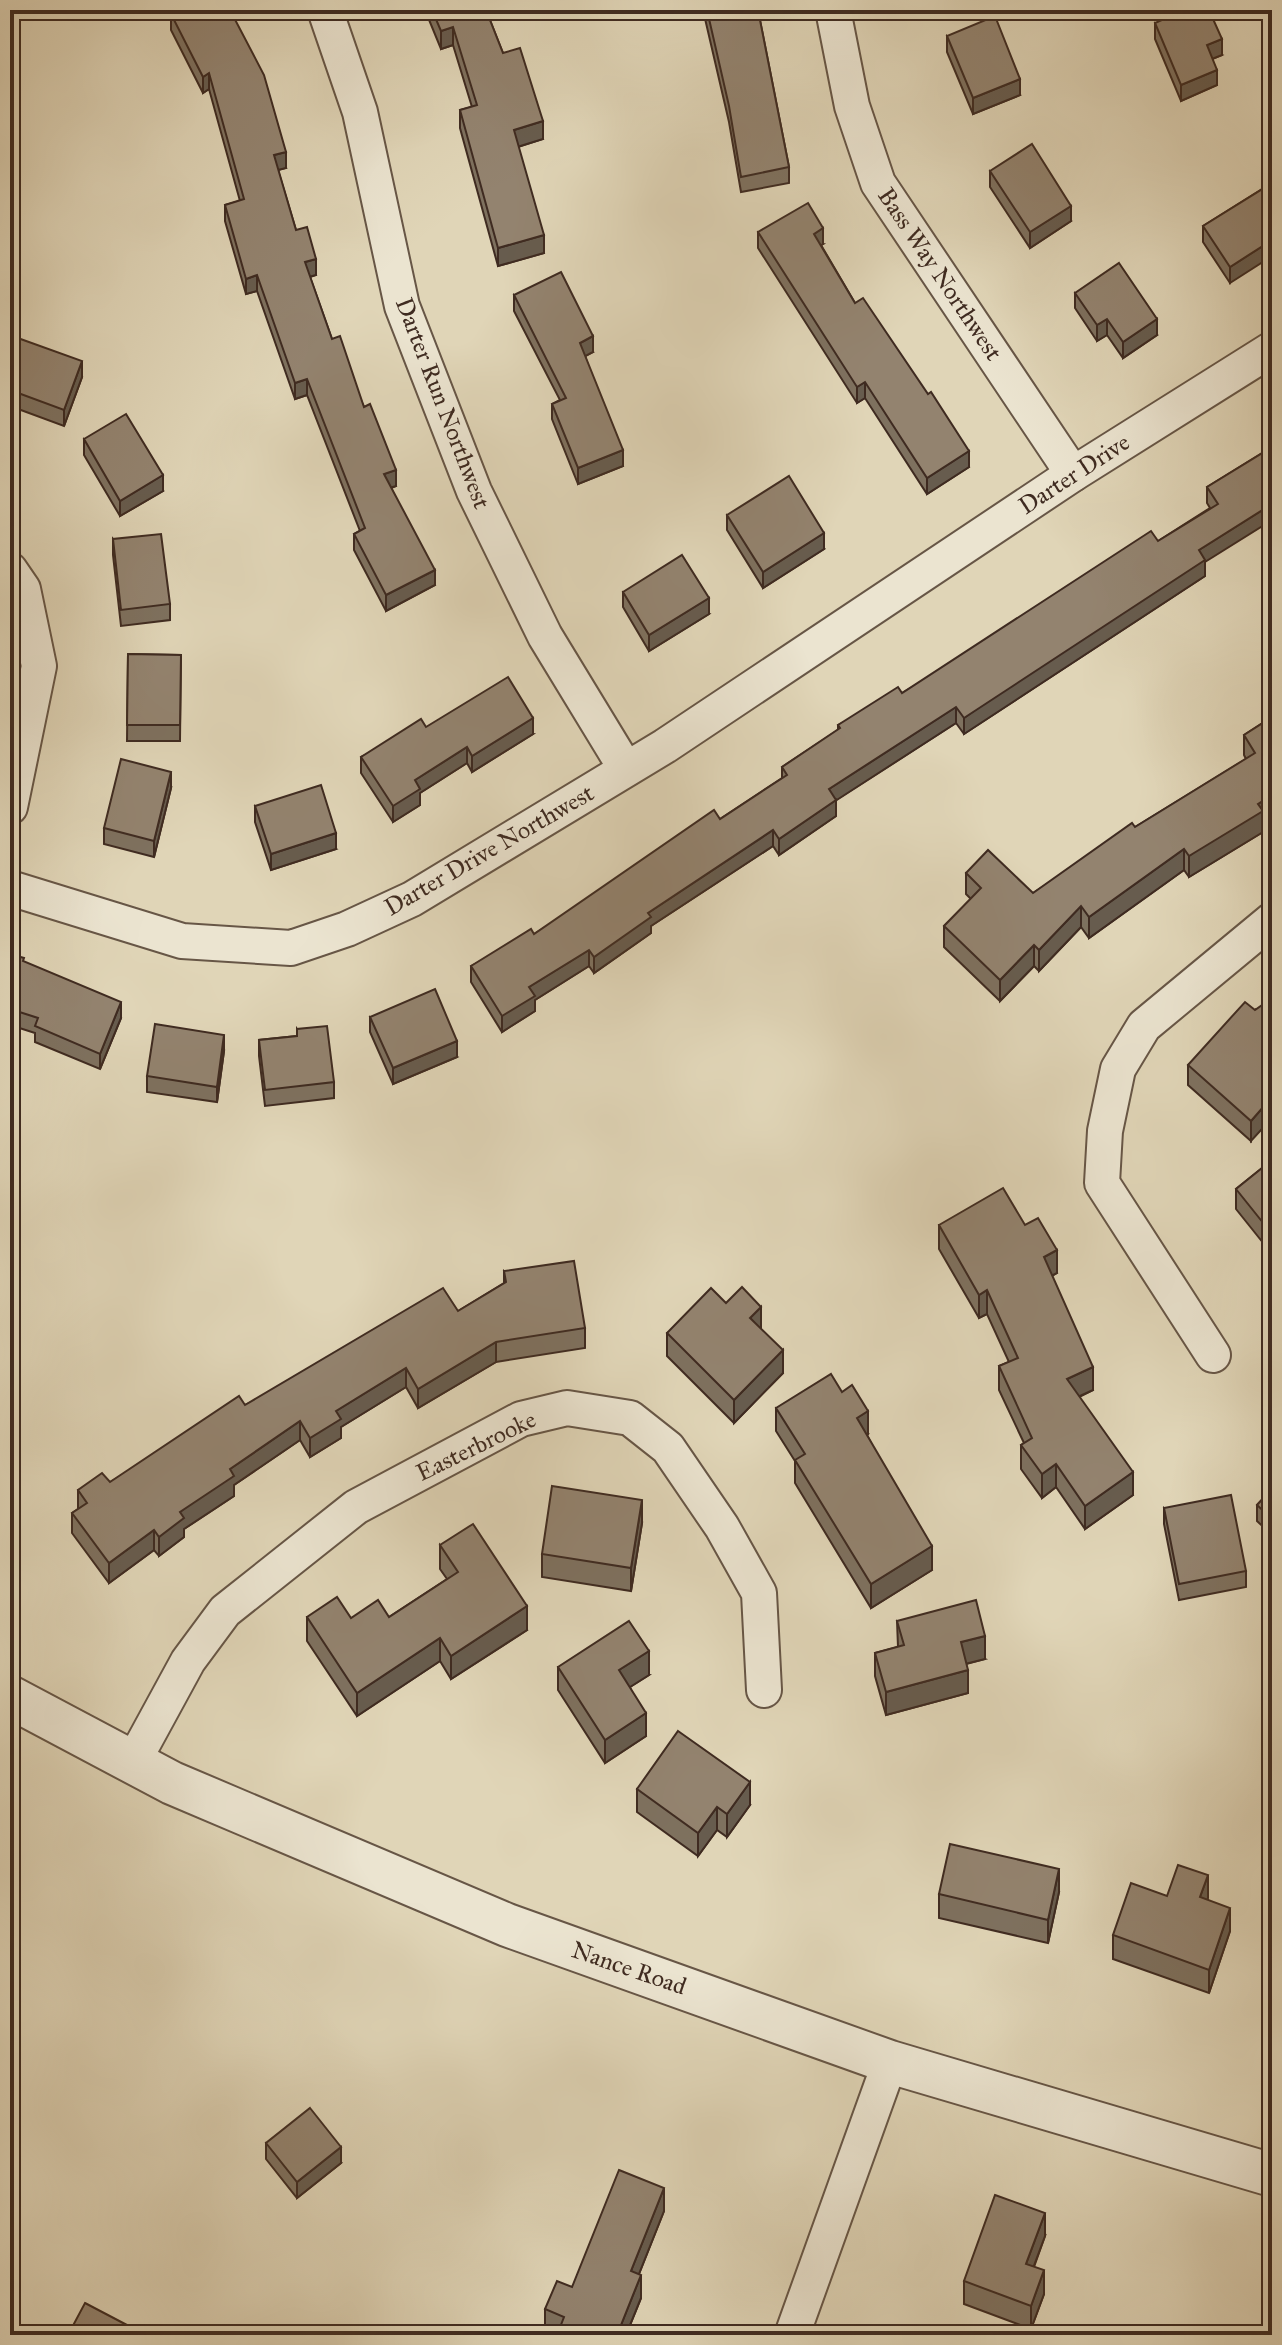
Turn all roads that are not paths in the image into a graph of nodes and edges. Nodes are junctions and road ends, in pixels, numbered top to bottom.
1 (325, 10) edge
2 (833, 10) edge
3 (1272, 349) edge
4 (1073, 474) junction
5 (10, 570) edge
6 (879, 603) joint
7 (626, 769) junction
8 (10, 807) edge
9 (10, 888) edge
10 (1272, 920) edge
11 (1213, 1355) dead end
12 (764, 1690) dead end
13 (10, 1697) edge
14 (133, 1762) junction
15 (890, 2062) junction
16 (1272, 2175) edge
17 (792, 2335) edge

1 - 7 street, Darter Run Northwest
2 - 4 street, Bass Way Northwest
3 - 4 street, Darter Drive
4 - 6 street, Darter Drive
5 - 8 street
6 - 7 street, Darter Drive Northwest
7 - 9 street, Darter Drive Northwest
10 - 11 street
12 - 14 street, Easterbrooke
13 - 14 street, Nance Road
14 - 15 street, Nance Road
15 - 16 street, Nance Road
15 - 17 street

